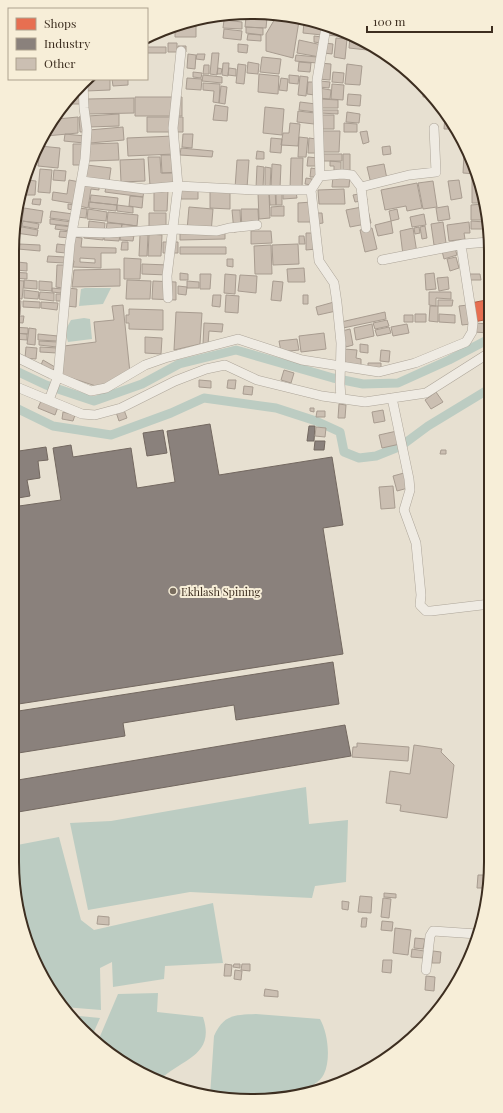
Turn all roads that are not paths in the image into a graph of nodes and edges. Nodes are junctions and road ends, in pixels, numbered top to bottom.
1 (325, 31) edge
2 (181, 50) dead end
3 (83, 91) edge
4 (434, 128) dead end
5 (320, 176) junction
6 (82, 181) junction
7 (178, 186) junction
8 (360, 187) junction
9 (311, 190) junction
10 (257, 225) dead end
11 (366, 228) dead end
12 (172, 229) junction
13 (72, 232) junction
14 (484, 243) edge
15 (461, 245) junction
16 (382, 260) dead end
17 (168, 298) dead end
18 (484, 355) edge
19 (19, 358) edge
20 (340, 367) junction
21 (58, 378) junction
22 (19, 388) edge
23 (341, 398) junction
24 (392, 398) junction
25 (49, 400) junction
26 (484, 605) edge
27 (473, 934) edge
28 (426, 970) dead end

1 - 5 street
2 - 7 street
3 - 6 street
4 - 8 street
5 - 8 street
5 - 9 street
6 - 7 street
6 - 13 street
7 - 9 street
7 - 12 street
8 - 11 street
9 - 20 street
10 - 12 street
12 - 13 street
12 - 17 street
13 - 21 street
14 - 15 street
15 - 16 street
15 - 20 street
18 - 24 street
19 - 21 street
20 - 21 street
20 - 23 street
21 - 25 street
22 - 25 street
23 - 24 street
23 - 25 street
24 - 26 street
27 - 28 street

